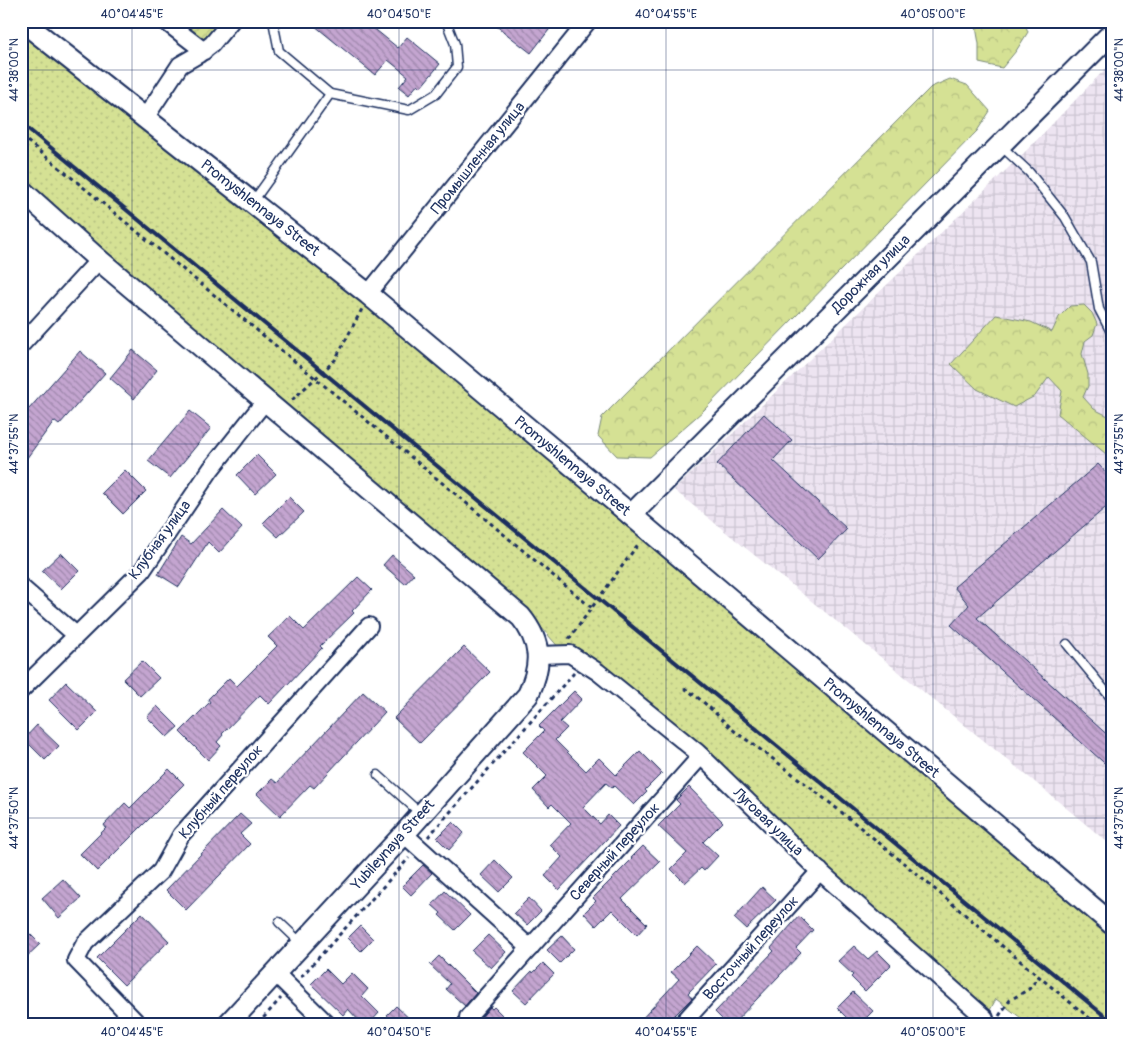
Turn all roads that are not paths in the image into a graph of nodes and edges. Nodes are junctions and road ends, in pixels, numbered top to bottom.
1 (22, 21) edge
2 (165, 21) edge
3 (231, 21) edge
4 (276, 21) edge
5 (446, 21) edge
6 (588, 21) edge
7 (182, 26) edge
8 (1112, 33) edge
9 (204, 51) junction
10 (330, 94) junction
11 (145, 118) junction
12 (1000, 145) junction
13 (21, 190) edge
14 (252, 203) junction
15 (99, 260) junction
16 (369, 295) junction
17 (1112, 334) edge
18 (21, 346) edge
19 (272, 407) junction
20 (631, 515) junction
21 (21, 586) edge
22 (368, 626) dead end
23 (76, 635) junction
24 (1067, 644) dead end
25 (538, 655) junction
26 (21, 690) edge
27 (1112, 699) edge
28 (701, 756) junction
29 (378, 775) dead end
30 (422, 815) junction
31 (404, 834) junction
32 (820, 872) junction
33 (279, 922) dead end
34 (1112, 924) edge
35 (302, 944) junction
36 (530, 948) junction
37 (275, 973) junction
38 (468, 1018) dead end
39 (987, 1022) edge
40 (138, 1024) edge
41 (228, 1024) edge
42 (327, 1024) edge
43 (682, 1024) edge

1 - 11 street, Promyshlennaya Street
2 - 7 street
3 - 9 street
4 - 10 lane
5 - 10 lane
6 - 16 street, Промышленная улица
7 - 9 street
8 - 12 street, Дорожная улица
9 - 11 street
10 - 14 lane
11 - 14 street, Promyshlennaya Street
12 - 17 lane
12 - 20 street, Дорожная улица
13 - 15 street
14 - 16 street, Promyshlennaya Street
15 - 18 street
15 - 19 street
16 - 20 street, Promyshlennaya Street
19 - 23 street, Клубная улица
19 - 25 street
20 - 34 street, Promyshlennaya Street
21 - 23 street
22 - 40 street, Клубный переулок
23 - 26 street, Клубная улица
24 - 27 lane
25 - 28 street, Луговая улица
25 - 30 street, Yubileynaya Street
28 - 32 street, Луговая улица
28 - 36 street, Северный переулок
29 - 30 lane
30 - 31 street, Yubileynaya Street
31 - 35 street, Yubileynaya Street
31 - 36 street
32 - 39 street, Луговая улица
32 - 43 street, Восточный переулок
33 - 35 lane
35 - 37 street, Yubileynaya Street
36 - 38 street, Северный переулок
37 - 41 street, Yubileynaya Street
37 - 42 street

